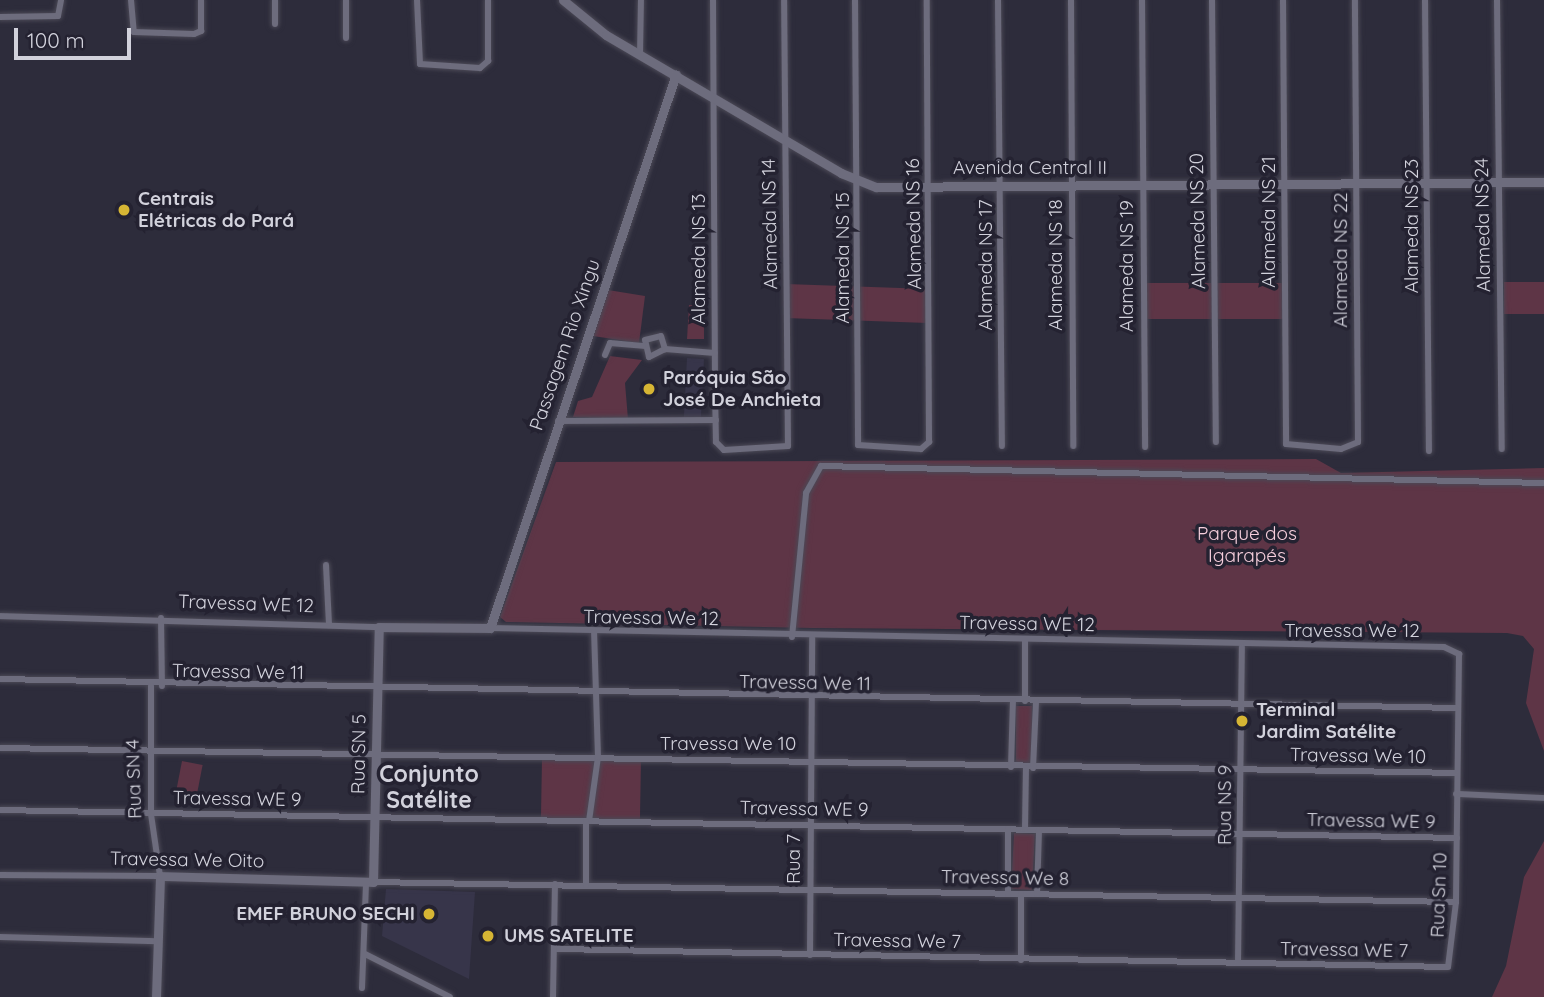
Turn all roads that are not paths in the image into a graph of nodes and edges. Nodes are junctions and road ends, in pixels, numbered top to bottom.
1 (61, 0) edge
2 (131, 0) edge
3 (201, 0) edge
4 (275, 0) edge
5 (346, 0) edge
6 (417, 0) edge
7 (488, 0) edge
8 (641, 0) edge
9 (713, 0) edge
10 (784, 0) edge
11 (855, 0) edge
12 (927, 0) edge
13 (998, 0) edge
14 (1071, 0) edge
15 (1142, 0) edge
16 (1212, 0) edge
17 (1283, 0) edge
18 (1355, 0) edge
19 (1425, 0) edge
20 (1496, 0) edge
21 (565, 3) edge
22 (0, 17) edge
23 (275, 24) dead end
24 (346, 38) dead end
25 (640, 55) junction
26 (676, 74) junction
27 (715, 97) junction
28 (785, 139) junction
29 (858, 182) junction
30 (1428, 182) junction
31 (1499, 183) junction
32 (1544, 183) edge
33 (1001, 184) junction
34 (1143, 184) junction
35 (1358, 184) junction
36 (1072, 185) junction
37 (1285, 185) junction
38 (931, 186) junction
39 (1213, 186) junction
40 (643, 346) junction
41 (666, 349) junction
42 (715, 353) junction
43 (605, 355) dead end
44 (716, 420) junction
45 (558, 421) junction
46 (1216, 442) dead end
47 (1286, 444) joint
48 (1002, 446) dead end
49 (1073, 446) dead end
50 (927, 447) joint
51 (1145, 447) dead end
52 (787, 448) joint
53 (1502, 449) dead end
54 (1429, 451) dead end
55 (1544, 483) edge
56 (326, 565) dead end
57 (0, 616) edge
58 (161, 618) junction
59 (329, 625) junction
60 (379, 627) junction
61 (490, 628) junction
62 (594, 632) junction
63 (792, 636) junction
64 (812, 638) junction
65 (1025, 641) junction
66 (1242, 647) junction
67 (1459, 654) joint
68 (0, 680) edge
69 (151, 686) junction
70 (162, 686) junction
71 (377, 690) junction
72 (594, 694) junction
73 (812, 699) junction
74 (1013, 701) junction
75 (1024, 701) junction
76 (1036, 701) junction
77 (1242, 707) junction
78 (1458, 708) junction
79 (0, 748) edge
80 (150, 751) junction
81 (376, 754) junction
82 (598, 757) junction
83 (810, 760) junction
84 (1011, 767) junction
85 (1030, 768) junction
86 (1241, 771) junction
87 (1456, 773) junction
88 (1456, 794) junction
89 (1544, 798) edge
90 (0, 810) edge
91 (151, 814) junction
92 (375, 817) junction
93 (588, 821) junction
94 (810, 825) junction
95 (1008, 830) junction
96 (1025, 830) junction
97 (1039, 830) junction
98 (1240, 834) junction
99 (1457, 838) junction
100 (0, 875) edge
101 (160, 876) junction
102 (370, 882) junction
103 (555, 884) junction
104 (586, 885) junction
105 (810, 891) junction
106 (1008, 894) junction
107 (1021, 894) junction
108 (1037, 894) junction
109 (1240, 898) junction
110 (1455, 902) junction
111 (0, 937) edge
112 (158, 941) junction
113 (556, 949) junction
114 (365, 954) junction
115 (810, 955) junction
116 (1021, 960) junction
117 (1238, 963) junction
118 (1448, 967) joint
119 (362, 988) dead end
120 (156, 997) edge
121 (450, 997) edge
122 (553, 997) edge

1 - 22 street
2 - 3 street
4 - 23 street
5 - 24 street
6 - 7 street
8 - 25 street
9 - 27 street, Alameda NS 13
10 - 28 street, Alameda NS 14
11 - 29 street, Alameda NS 15
12 - 38 street, Alameda NS 16
13 - 33 street, Alameda NS 17
14 - 36 street, Alameda NS 18
15 - 34 street, Alameda NS 19
16 - 39 street, Alameda NS 20
17 - 37 street, Alameda NS 21
18 - 35 street, Alameda NS 22
19 - 30 street, Alameda NS 23
20 - 31 street, Alameda NS 24
21 - 25 main road, Avenida Central II
25 - 26 main road, Avenida Central II
26 - 27 main road, Avenida Central II
26 - 45 main road, Passagem Rio Xingu
27 - 28 main road, Avenida Central II
27 - 42 street, Alameda NS 13
28 - 29 main road, Avenida Central II
28 - 52 street, Alameda NS 14
29 - 38 main road, Avenida Central II
29 - 50 street, Alameda NS 15
30 - 31 main road, Avenida Central II
30 - 35 main road, Avenida Central II
30 - 54 street, Alameda NS 23
31 - 32 main road, Avenida Central II
31 - 53 street, Alameda NS 24
33 - 36 main road, Avenida Central II
33 - 38 main road, Avenida Central II
33 - 48 street, Alameda NS 17
34 - 36 main road, Avenida Central II
34 - 39 main road, Avenida Central II
34 - 51 street, Alameda NS 19
35 - 37 main road, Avenida Central II
35 - 47 street, Alameda NS 22
36 - 49 street, Alameda NS 18
37 - 39 main road, Avenida Central II
37 - 47 street, Alameda NS 21
38 - 50 street, Alameda NS 16
39 - 46 street, Alameda NS 20
40 - 41 street
40 - 41 street
40 - 43 street
41 - 42 street
42 - 44 street, Alameda NS 13
44 - 45 street
44 - 52 street, Alameda NS 13
45 - 61 main road, Passagem Rio Xingu
55 - 63 street
56 - 59 street
57 - 58 street, Travessa WE 12
58 - 59 street, Travessa WE 12
58 - 70 street
59 - 60 street, Travessa WE 12
60 - 61 main road, Travessa WE 12
60 - 71 main road, Rua SN 5
61 - 62 street, Travessa We 12
62 - 63 street, Travessa We 12
62 - 72 street
63 - 64 street, Travessa We 12
64 - 65 street, Travessa WE 12
64 - 73 street, Rua 7
65 - 66 street, Travessa WE 12
65 - 75 street
66 - 67 street, Travessa We 12
66 - 77 street, Rua NS 9
67 - 78 street, Rua Sn 10
68 - 69 street, Travessa We 11
69 - 70 street, Travessa We 11
69 - 80 street, Rua SN 4
70 - 71 street, Travessa We 11
71 - 72 street, Travessa We 11
71 - 81 main road, Rua SN 5
72 - 73 street, Travessa We 11
72 - 82 street
73 - 74 street, Travessa We 11
73 - 83 street, Rua 7
74 - 75 street, Travessa We 11
74 - 84 street
75 - 76 street, Travessa We 11
76 - 77 street, Travessa We 11
76 - 85 street
77 - 78 street, Travessa We 11
77 - 86 street, Rua NS 9
78 - 87 street, Rua Sn 10
79 - 80 street, Travessa We 10
80 - 81 street, Travessa We 10
80 - 91 street, Rua SN 4
81 - 82 street, Travessa We 10
81 - 92 main road, Rua SN 5
82 - 83 street, Travessa We 10
82 - 93 street
83 - 84 street, Travessa We 10
83 - 94 street, Rua 7
84 - 85 street, Travessa We 10
85 - 86 street, Travessa We 10
85 - 96 street
86 - 87 street, Travessa We 10
86 - 98 street, Rua NS 9
87 - 88 street, Rua Sn 10
88 - 89 street
88 - 99 street, Rua Sn 10
90 - 91 street, Travessa WE 9
91 - 92 street, Travessa WE 9
91 - 101 street, Rua SN 4
92 - 93 street, Travessa WE 9
92 - 102 main road, Rua SN 5
93 - 94 street, Travessa WE 9
93 - 104 street
94 - 95 street, Travessa WE 9
94 - 105 street, Rua 7
95 - 96 street, Travessa WE 9
95 - 106 street
96 - 97 street, Travessa WE 9
97 - 98 street, Travessa WE 9
97 - 108 street
98 - 99 street, Travessa WE 9
98 - 109 street, Rua NS 9
99 - 110 street, Rua Sn 10
100 - 101 street, Travessa We Oito
101 - 102 main road, Travessa We Oito
101 - 112 main road, Rua SN 4
102 - 103 street
102 - 114 street
103 - 104 street, Travessa We 8
103 - 113 street
104 - 105 street, Travessa We 8
105 - 106 street, Travessa We 8
105 - 115 street, Rua 7
106 - 107 street, Travessa We 8
107 - 108 street, Travessa We 8
107 - 116 street
108 - 109 street, Travessa We 8
109 - 110 street, Travessa We 8
109 - 117 street, Rua NS 9
110 - 118 street, Rua Sn 10
111 - 112 street
112 - 120 main road, Rua SN 4
113 - 115 street, Travessa We 7
113 - 122 street
114 - 119 street
114 - 121 street
115 - 116 street, Travessa We 7
116 - 117 street, Travessa We 7
117 - 118 street, Travessa WE 7

